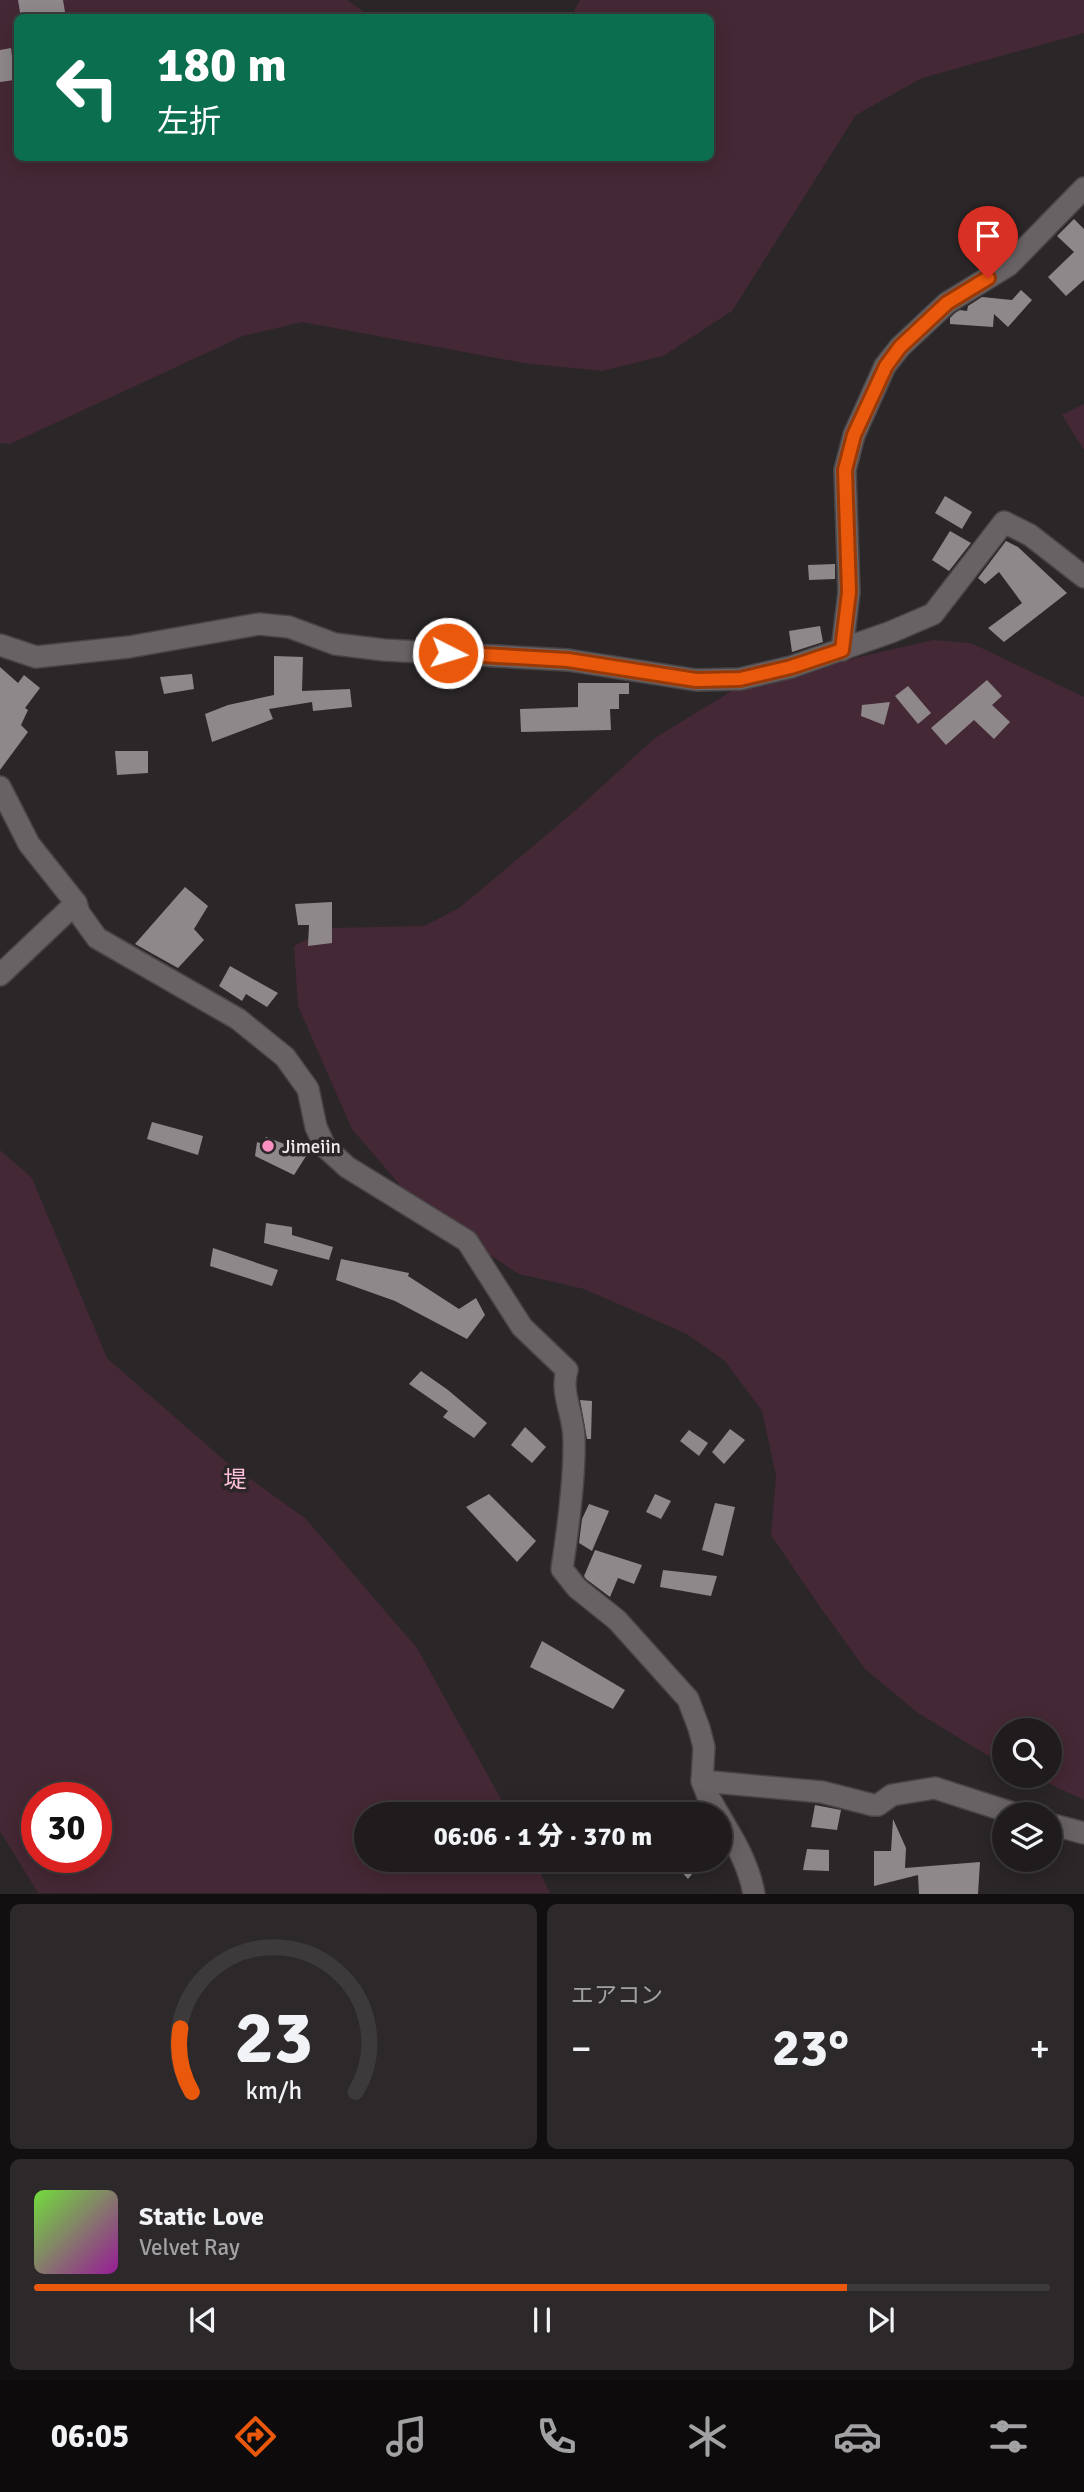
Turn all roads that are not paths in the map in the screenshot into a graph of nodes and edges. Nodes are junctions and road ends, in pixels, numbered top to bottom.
1 (1084, 188) edge
2 (1084, 577) edge
3 (0, 645) edge
4 (842, 650) junction
5 (0, 787) edge
6 (75, 903) junction
7 (0, 975) edge
8 (702, 1781) junction
9 (712, 1802) edge
10 (992, 1806) edge
11 (1062, 1827) edge
12 (1084, 1833) edge
13 (732, 1836) edge
14 (754, 1894) edge

1 - 4 street
2 - 4 street
3 - 4 street
5 - 6 street
6 - 7 street
6 - 8 street
8 - 9 street
8 - 10 street
11 - 12 street
13 - 14 street

